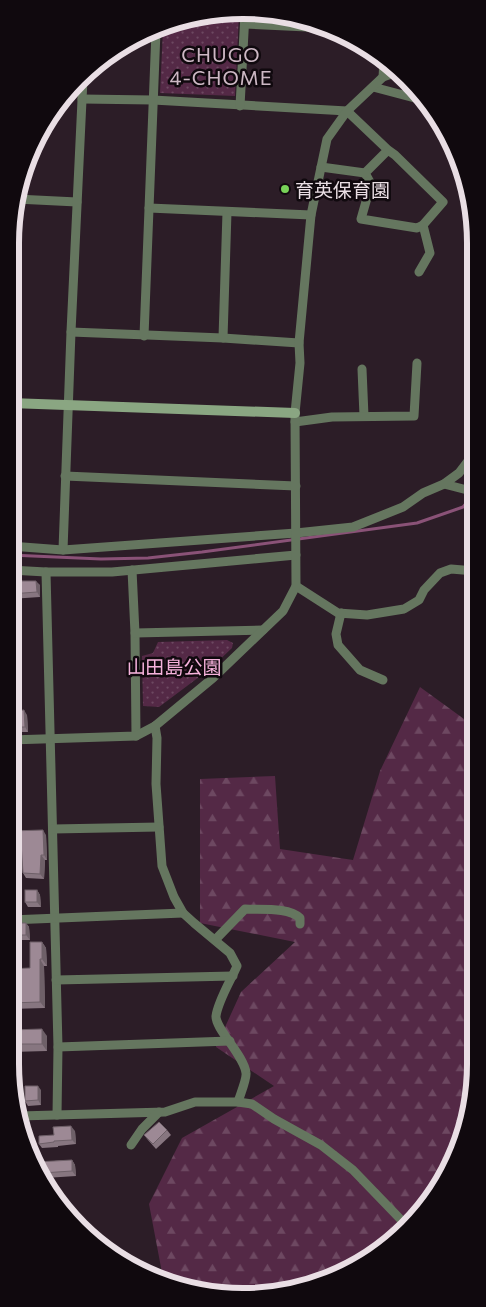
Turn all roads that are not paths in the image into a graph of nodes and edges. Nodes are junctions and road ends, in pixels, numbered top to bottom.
1 (245, 19) edge
2 (245, 24) junction
3 (303, 27) edge
4 (156, 37) edge
5 (384, 68) edge
6 (391, 74) edge
7 (383, 77) junction
8 (83, 85) edge
9 (373, 87) junction
10 (414, 98) edge
11 (82, 99) junction
12 (153, 100) junction
13 (240, 106) junction
14 (347, 111) junction
15 (388, 150) junction
16 (321, 167) junction
17 (365, 173) junction
18 (23, 199) edge
19 (77, 202) junction
20 (149, 208) junction
21 (228, 212) junction
22 (312, 215) junction
23 (423, 225) junction
24 (419, 272) dead end
25 (71, 332) junction
26 (144, 336) junction
27 (223, 338) junction
28 (299, 343) junction
29 (416, 363) dead end
30 (362, 369) dead end
31 (19, 403) edge
32 (69, 404) junction
33 (364, 416) junction
34 (295, 418) junction
35 (467, 462) edge
36 (66, 476) junction
37 (444, 484) junction
38 (296, 486) junction
39 (467, 490) edge
40 (296, 533) junction
41 (19, 547) edge
42 (63, 550) junction
43 (296, 551) junction
44 (19, 570) edge
45 (132, 570) junction
46 (467, 570) edge
47 (46, 572) junction
48 (296, 586) junction
49 (342, 613) junction
50 (263, 630) junction
51 (135, 633) junction
52 (383, 680) dead end
53 (155, 726) junction
54 (136, 736) junction
55 (50, 739) junction
56 (19, 740) edge
57 (158, 827) junction
58 (53, 829) junction
59 (183, 913) junction
60 (55, 918) junction
61 (19, 920) edge
62 (300, 924) dead end
63 (215, 940) junction
64 (232, 976) junction
65 (56, 980) junction
66 (230, 1041) junction
67 (58, 1047) junction
68 (238, 1102) junction
69 (158, 1112) junction
70 (57, 1115) junction
71 (25, 1116) edge
72 (131, 1145) dead end
73 (403, 1222) edge

1 - 2 street
2 - 3 street
2 - 13 street
4 - 12 street
5 - 7 street
6 - 7 street
7 - 9 street
8 - 11 street
9 - 10 street
9 - 14 street
11 - 12 street
11 - 19 street
12 - 13 street
12 - 20 street
13 - 14 street
14 - 15 street
14 - 16 street
15 - 17 street
15 - 23 street
16 - 17 street
16 - 22 street
17 - 23 street
18 - 19 street
19 - 25 street
20 - 21 street
20 - 26 street
21 - 22 street
21 - 27 street
22 - 28 street
23 - 24 street
25 - 26 street
25 - 32 street
26 - 27 street
27 - 28 street
28 - 34 street
29 - 33 street
30 - 33 street
31 - 32 street
32 - 34 street
32 - 36 street
33 - 34 street
34 - 38 street
35 - 37 street
36 - 38 street
36 - 42 street
37 - 39 street
37 - 40 street
38 - 40 street
40 - 42 street
40 - 43 street
41 - 42 street
43 - 45 street
43 - 48 street
44 - 47 street
45 - 47 street
45 - 51 street
46 - 49 street
47 - 55 street
48 - 49 street
48 - 50 street
49 - 52 street
50 - 51 street
50 - 53 street
51 - 54 street
53 - 54 street
53 - 57 street
54 - 55 street
55 - 56 street
55 - 58 street
57 - 58 street
57 - 59 street
58 - 60 street
59 - 60 street
59 - 63 street
60 - 61 street
60 - 65 street
62 - 63 street
63 - 64 street
64 - 65 street
64 - 66 street
65 - 67 street
66 - 67 street
66 - 68 street
67 - 70 street
68 - 69 street
68 - 73 street
69 - 70 street
69 - 72 street
70 - 71 street

